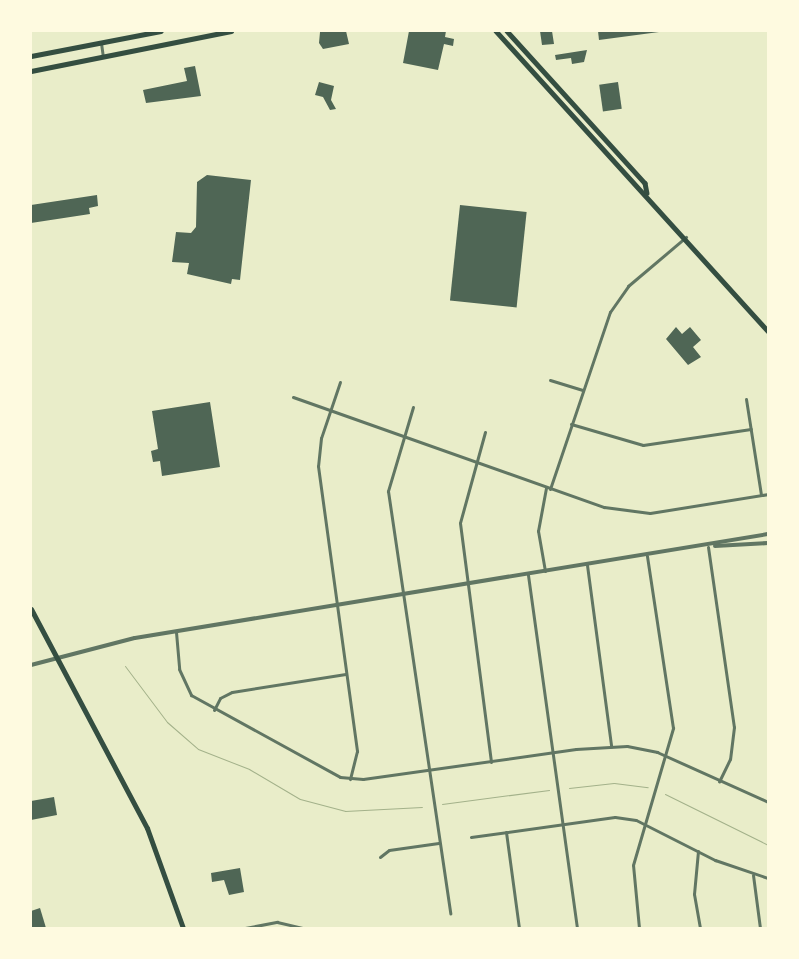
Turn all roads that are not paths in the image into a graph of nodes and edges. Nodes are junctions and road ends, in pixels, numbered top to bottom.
1 (162, 31) edge
2 (231, 31) edge
3 (496, 31) edge
4 (507, 31) edge
5 (101, 43) junction
6 (31, 56) edge
7 (103, 57) junction
8 (31, 72) edge
9 (647, 193) junction
10 (686, 237) junction
11 (768, 331) edge
12 (550, 380) dead end
13 (340, 382) dead end
14 (583, 390) junction
15 (294, 397) dead end
16 (746, 400) dead end
17 (413, 407) dead end
18 (330, 410) junction
19 (571, 424) junction
20 (751, 429) junction
21 (485, 432) dead end
22 (403, 437) junction
23 (475, 463) junction
24 (548, 489) junction
25 (768, 494) edge
26 (761, 495) junction
27 (768, 534) edge
28 (768, 544) edge
29 (708, 546) junction
30 (647, 556) junction
31 (587, 565) junction
32 (545, 572) junction
33 (528, 576) junction
34 (468, 585) junction
35 (403, 596) junction
36 (337, 606) junction
37 (31, 609) edge
38 (176, 632) junction
39 (57, 657) junction
40 (31, 664) edge
41 (346, 674) junction
42 (214, 710) junction
43 (611, 746) junction
44 (553, 753) junction
45 (668, 756) junction
46 (491, 762) junction
47 (428, 772) junction
48 (350, 779) junction
49 (719, 782) junction
50 (768, 802) edge
51 (563, 824) junction
52 (644, 824) junction
53 (506, 832) junction
54 (471, 837) dead end
55 (439, 842) junction
56 (698, 851) junction
57 (380, 857) dead end
58 (753, 875) junction
59 (768, 878) edge
60 (450, 913) dead end
61 (183, 928) edge
62 (245, 928) edge
63 (302, 928) edge
64 (519, 928) edge
65 (577, 928) edge
66 (638, 928) edge
67 (700, 928) edge
68 (760, 928) edge

1 - 5 main road
2 - 7 main road
3 - 9 main road
4 - 9 main road
5 - 6 main road
5 - 7 street
7 - 8 main road
9 - 10 main road
10 - 11 main road
10 - 14 street
12 - 14 street
13 - 18 street
14 - 19 street
15 - 18 street
16 - 20 street
17 - 22 street
18 - 22 street
18 - 36 street
19 - 20 street
19 - 24 street
20 - 26 street
21 - 23 street
22 - 23 street
22 - 35 street
23 - 24 street
23 - 34 street
24 - 26 street
24 - 32 street
25 - 26 street
27 - 29 street
28 - 29 street
29 - 30 street
29 - 49 street
30 - 31 street
30 - 45 street
31 - 32 street
31 - 43 street
32 - 33 street
33 - 34 street
33 - 44 street
34 - 35 street
34 - 46 street
35 - 36 street
35 - 47 street
36 - 38 street
36 - 41 street
37 - 39 main road
38 - 39 street
38 - 42 street
39 - 40 street
39 - 61 main road
41 - 42 street
41 - 48 street
42 - 48 street
43 - 44 street
43 - 45 street
44 - 46 street
44 - 51 street
45 - 49 street
45 - 52 street
46 - 47 street
47 - 48 street
47 - 55 street
49 - 50 street
51 - 52 street
51 - 53 street
51 - 65 street
52 - 56 street
52 - 66 street
53 - 54 street
53 - 64 street
55 - 57 street
55 - 60 street
56 - 58 street
56 - 67 street
58 - 59 street
58 - 68 street
62 - 63 street

